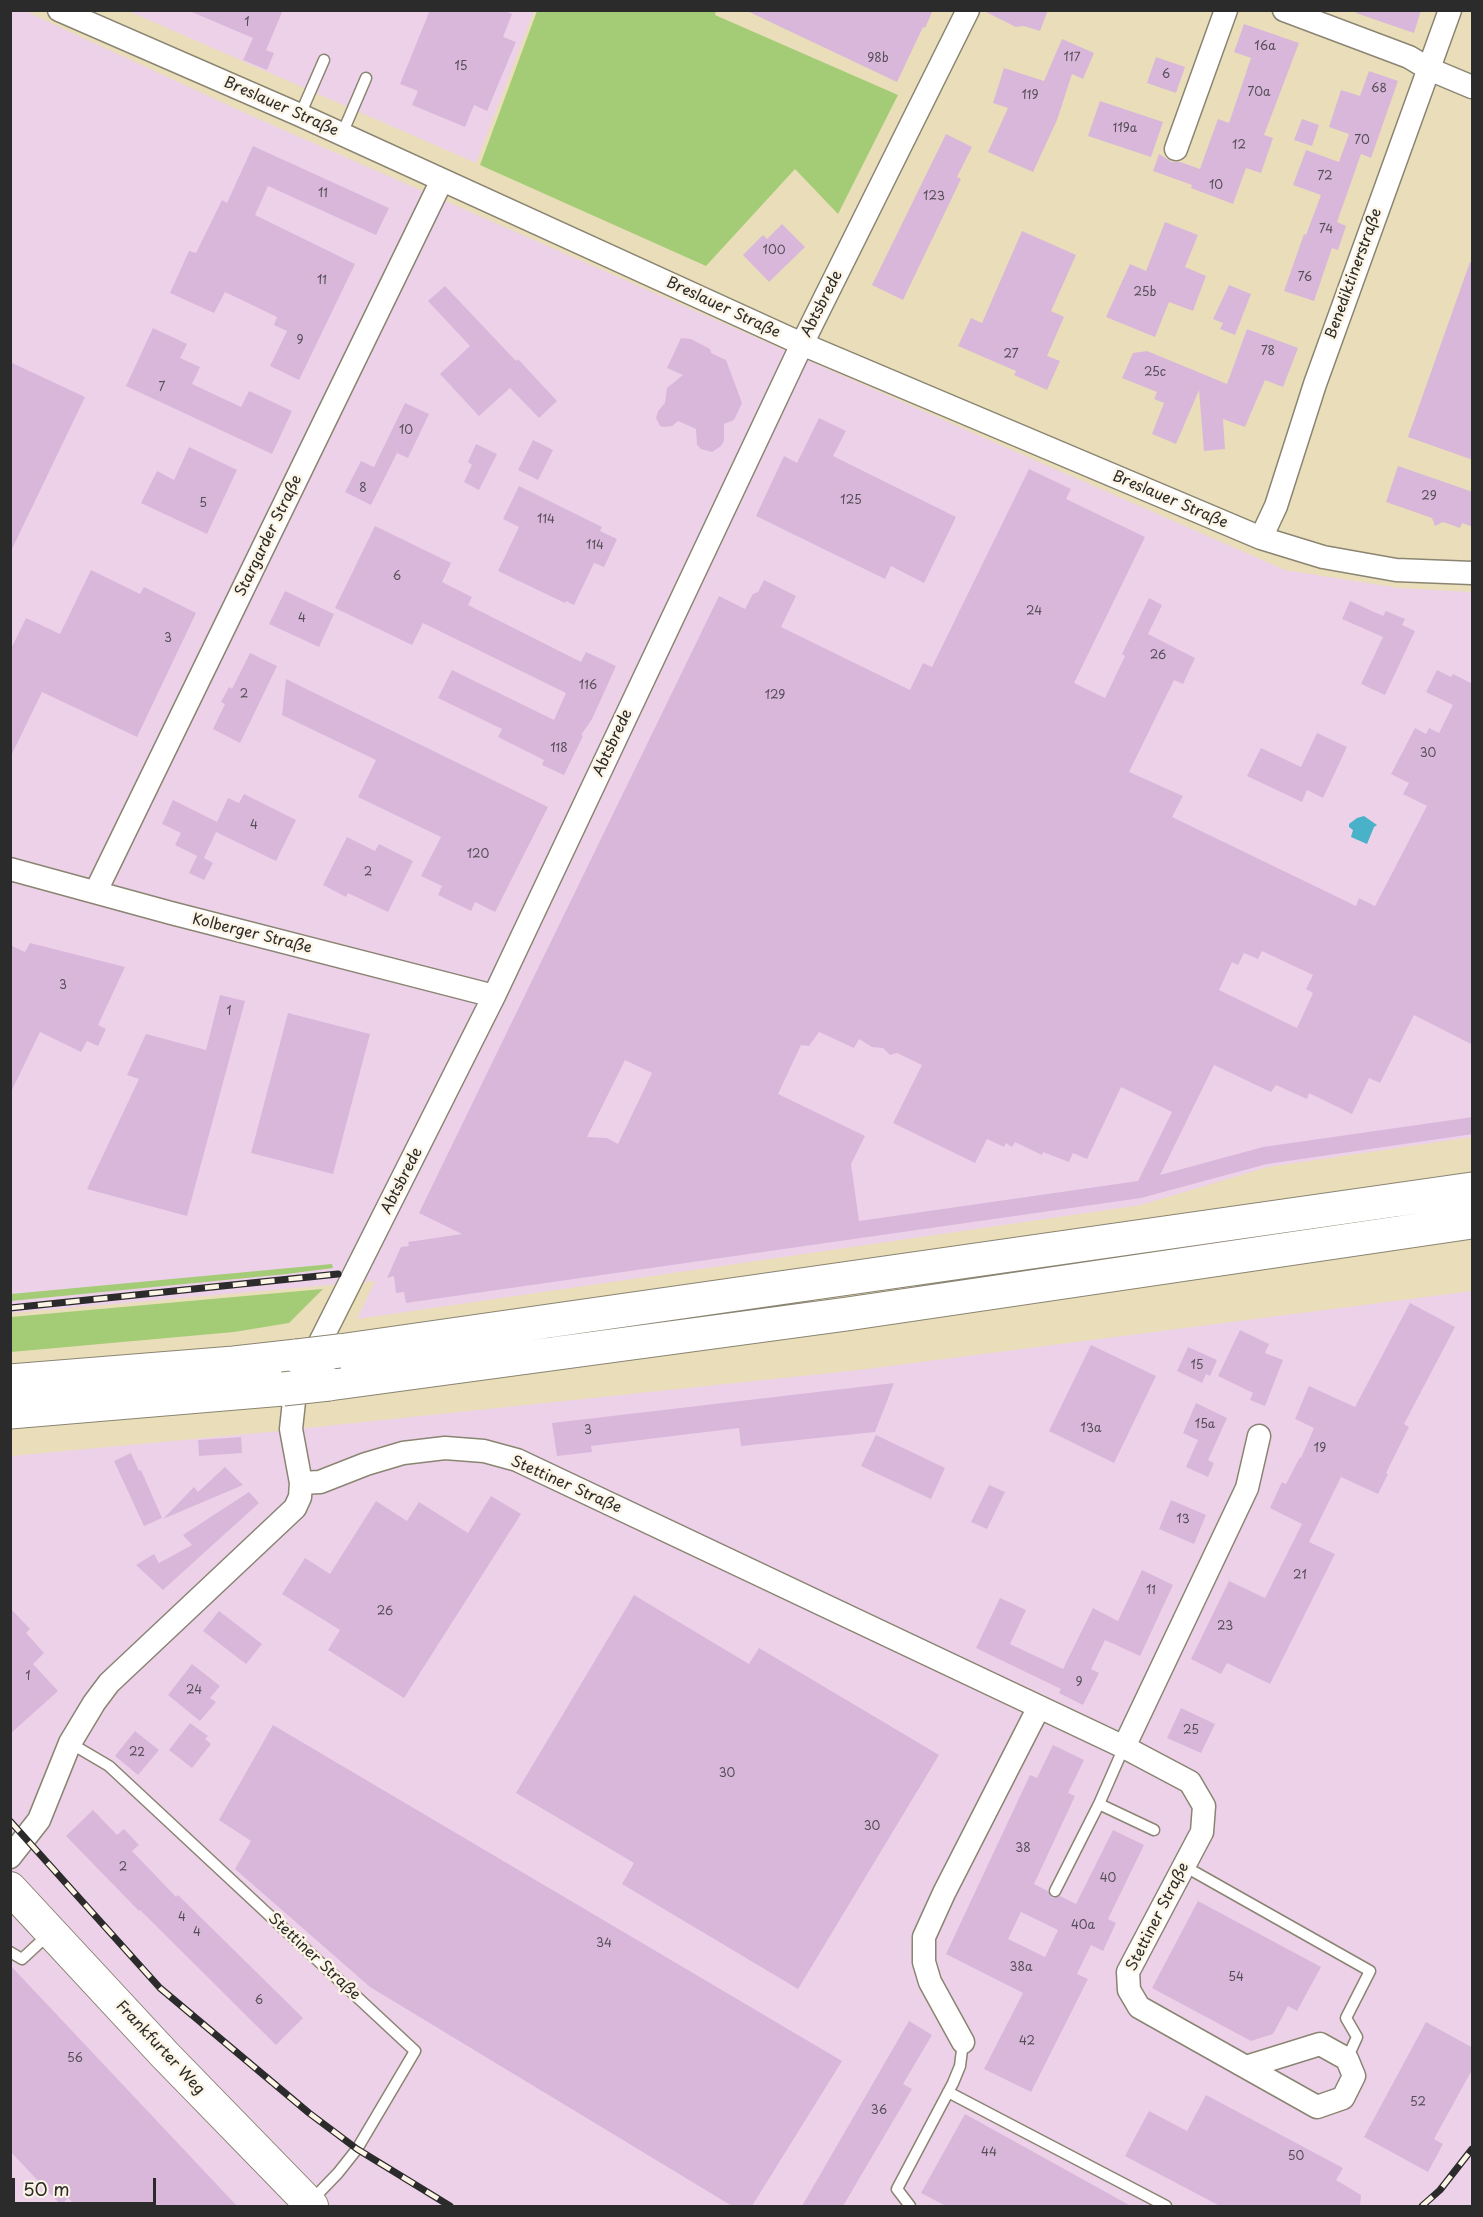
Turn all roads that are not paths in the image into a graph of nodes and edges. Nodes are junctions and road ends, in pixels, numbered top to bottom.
1 (59, 10) edge
2 (968, 10) edge
3 (1226, 10) edge
4 (1284, 10) edge
5 (1450, 10) edge
6 (324, 60) dead end
7 (1429, 69) junction
8 (366, 78) dead end
9 (1473, 87) edge
10 (300, 115) junction
11 (342, 134) junction
12 (1176, 149) dead end
13 (442, 180) junction
14 (802, 344) junction
15 (1261, 538) junction
16 (1473, 573) edge
17 (10, 869) edge
18 (96, 891) junction
19 (494, 996) junction
20 (1473, 1189) edge
21 (1473, 1222) edge
22 (10, 1381) edge
23 (10, 1412) edge
24 (1259, 1436) dead end
25 (301, 1483) junction
26 (1039, 1707) junction
27 (70, 1743) junction
28 (1124, 1747) junction
29 (1099, 1804) junction
30 (1154, 1830) dead end
31 (10, 1857) edge
32 (1184, 1866) junction
33 (10, 1888) edge
34 (1055, 1891) dead end
35 (50, 1933) junction
36 (10, 1952) edge
37 (963, 2042) joint
38 (1347, 2059) junction
39 (1246, 2067) junction
40 (948, 2092) junction
41 (310, 2205) edge
42 (910, 2206) edge
43 (1166, 2206) edge

1 - 10 street, Breslauer Straße
2 - 14 street, Abtsbrede
3 - 12 street
4 - 7 street
5 - 7 street, Benediktinerstraße
6 - 10 lane
7 - 9 street
7 - 15 street, Benediktinerstraße
8 - 11 lane
10 - 11 street, Breslauer Straße
11 - 13 street, Breslauer Straße
13 - 14 street, Breslauer Straße
13 - 18 street, Stargarder Straße
14 - 15 street, Breslauer Straße
14 - 19 street, Abtsbrede
15 - 16 street, Breslauer Straße
17 - 18 street, Kolberger Straße
18 - 19 street, Kolberger Straße
19 - 25 street, Abtsbrede
20 - 22 highway, bridge
21 - 23 highway, bridge
24 - 28 street
25 - 26 street, Stettiner Straße
25 - 27 street
26 - 28 street, Stettiner Straße
26 - 37 street
27 - 31 street
27 - 41 lane, Stettiner Straße
28 - 29 lane
28 - 32 street, Stettiner Straße
29 - 30 lane
29 - 34 lane
32 - 38 lane
32 - 39 street, Stettiner Straße
33 - 35 main road, Frankfurter Weg
35 - 36 lane
35 - 41 main road, Frankfurter Weg
37 - 40 lane
38 - 39 street
38 - 39 street, Stettiner Straße
40 - 42 lane
40 - 43 lane

